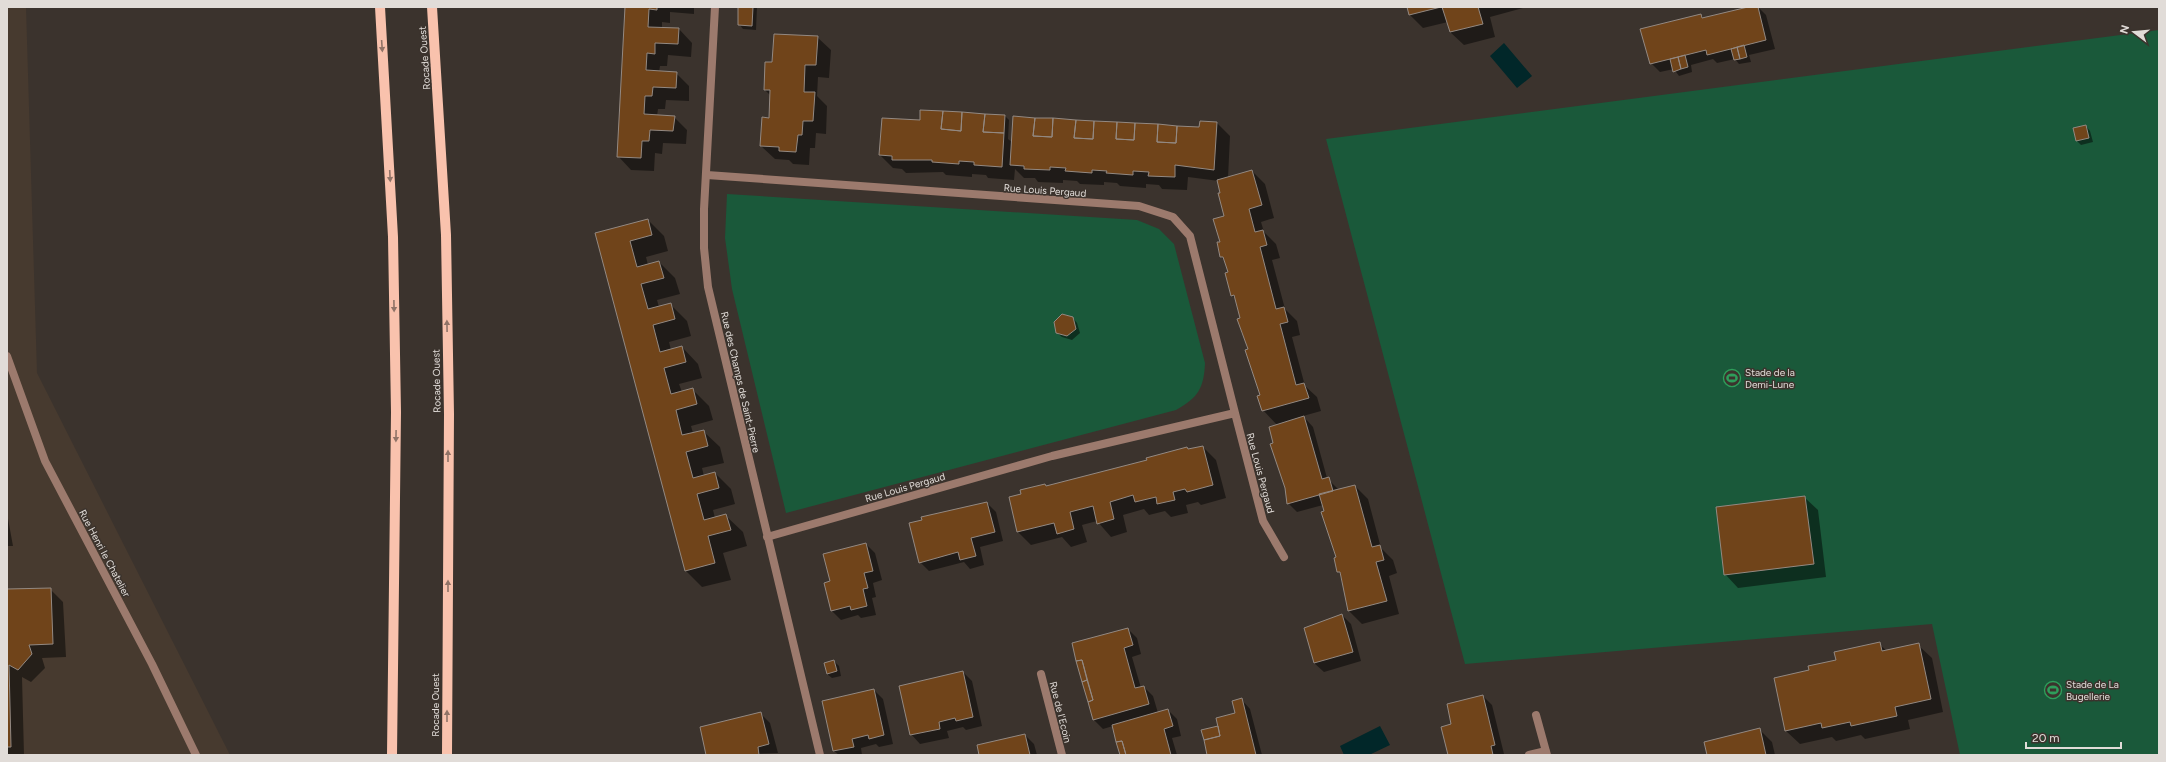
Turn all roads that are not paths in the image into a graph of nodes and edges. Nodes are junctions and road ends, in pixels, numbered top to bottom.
1 (380, 7) edge
2 (432, 7) edge
3 (715, 7) edge
4 (707, 175) junction
5 (7, 356) edge
6 (1235, 413) junction
7 (767, 537) junction
8 (1284, 557) dead end
9 (1041, 674) dead end
10 (1536, 714) dead end
11 (1546, 753) edge
12 (196, 755) edge
13 (392, 755) edge
14 (447, 755) edge
15 (820, 755) edge
16 (1062, 755) edge
17 (1529, 755) edge

1 -> 13 main road
14 -> 2 main road, Rocade Ouest
3 - 4 street, Rue des Champs de Saint-Pierre
4 - 6 street, Rue Louis Pergaud
4 - 7 street, Rue des Champs de Saint-Pierre
5 - 12 street, Rue Henri le Chatelier
6 - 7 street, Rue Louis Pergaud
6 - 8 street, Rue Louis Pergaud
7 - 15 street, Rue des Champs de Saint-Pierre
9 - 16 street, Rue de l'Ecoin
10 - 11 street
11 - 17 street

